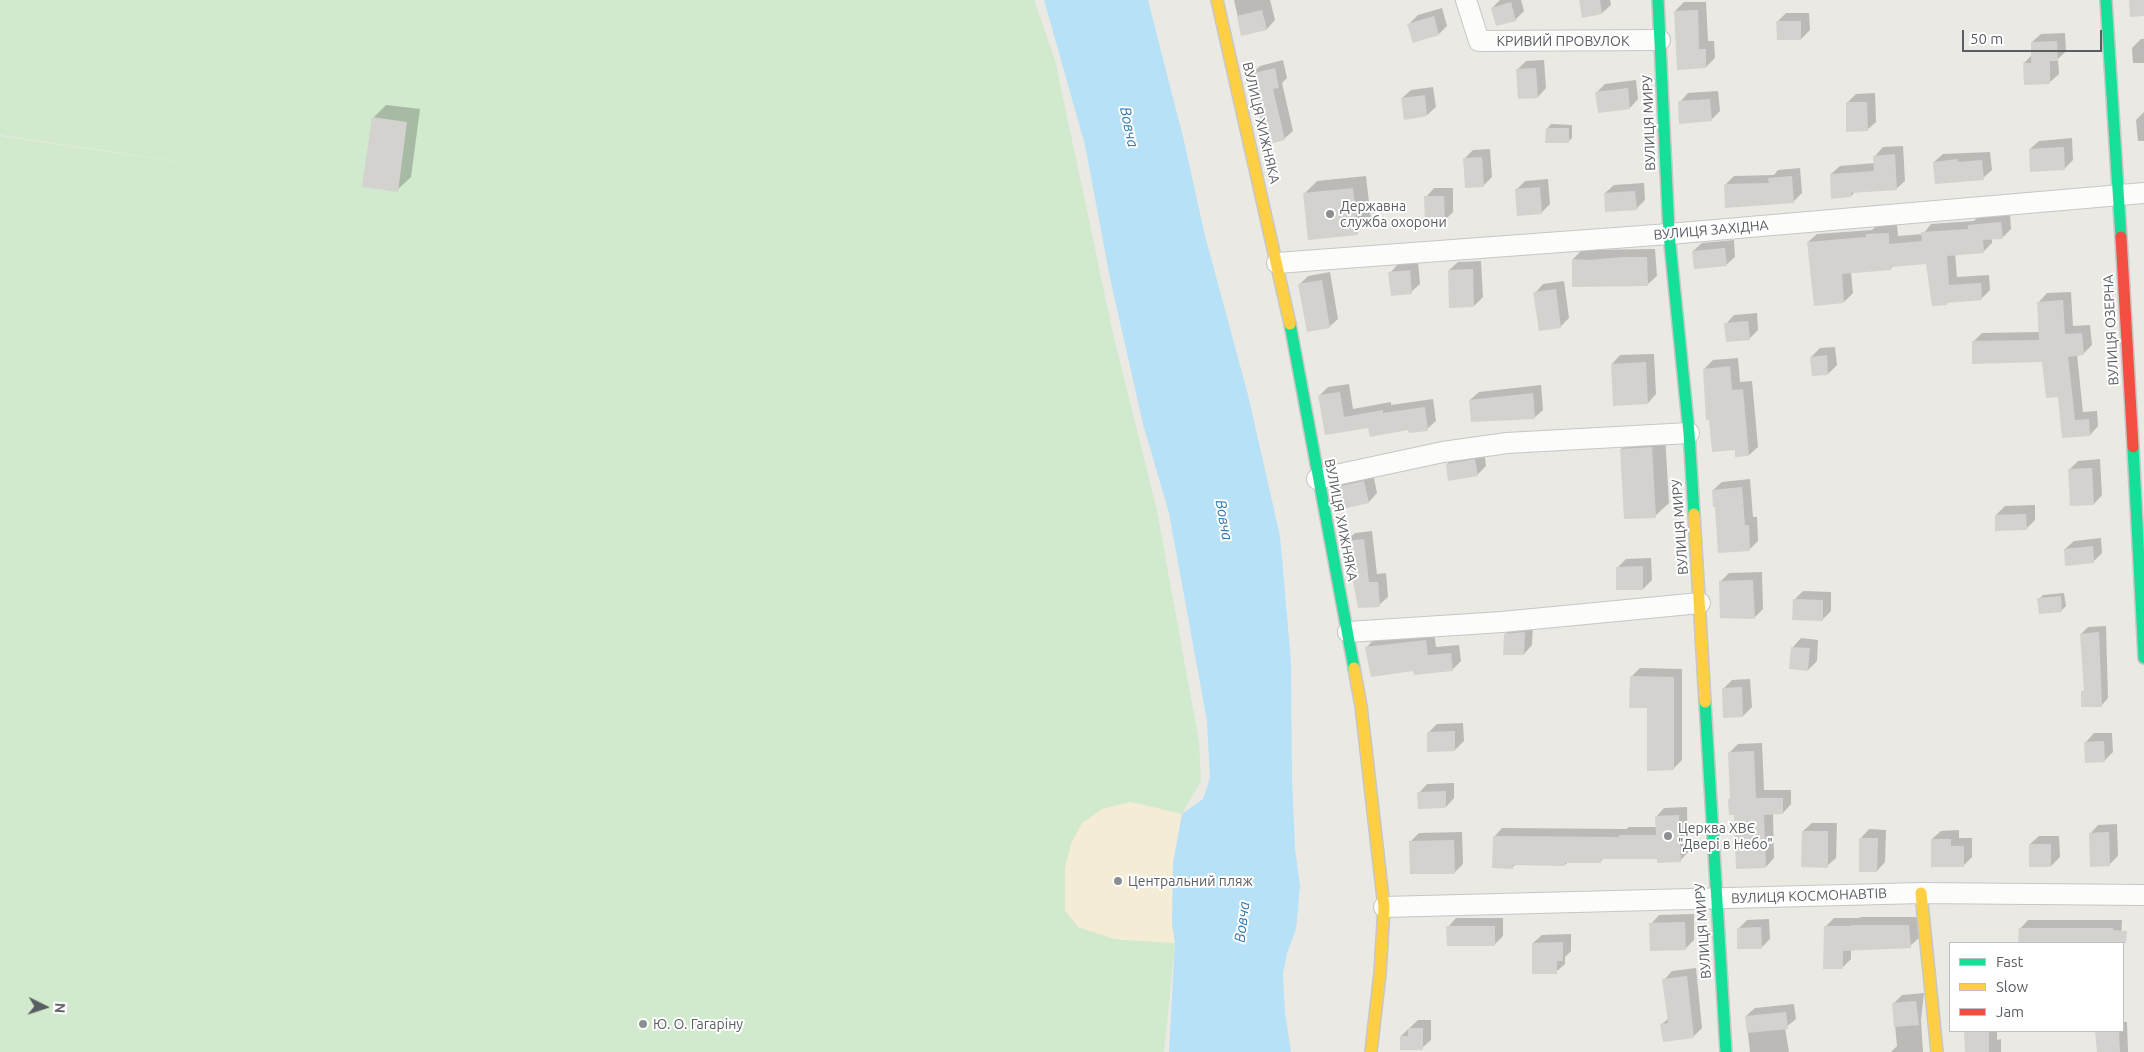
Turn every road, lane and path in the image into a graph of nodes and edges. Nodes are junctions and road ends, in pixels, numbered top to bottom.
1 (1218, 0) edge
2 (1466, 0) edge
3 (1658, 0) edge
4 (2106, 0) edge
5 (1660, 40) junction
6 (2144, 193) edge
7 (2119, 196) junction
8 (1669, 234) junction
9 (1277, 263) junction
10 (1689, 433) junction
11 (1317, 479) junction
12 (1700, 603) junction
13 (1348, 632) junction
14 (2144, 658) edge
15 (1921, 893) junction
16 (2144, 895) edge
17 (1715, 899) junction
18 (1384, 906) junction
19 (1371, 1052) edge
20 (1726, 1052) edge
21 (1937, 1052) edge

1 - 9 street, ВУЛИЦЯ ХИЖНЯКА
2 - 5 street, КРИВИЙ ПРОВУЛОК
3 - 5 street, ВУЛИЦЯ МИРУ
4 - 7 street, ВУЛИЦЯ ОЗЕРНА
5 - 8 street, ВУЛИЦЯ МИРУ
6 - 7 street, ВУЛИЦЯ ЗАХІДНА
7 - 8 street, ВУЛИЦЯ ЗАХІДНА
7 - 14 street, ВУЛИЦЯ ОЗЕРНА
8 - 9 street, ВУЛИЦЯ ЗАХІДНА
8 - 10 street, ВУЛИЦЯ МИРУ
9 - 11 street, ВУЛИЦЯ ХИЖНЯКА
10 - 11 street
10 - 12 street, ВУЛИЦЯ МИРУ
11 - 13 street, ВУЛИЦЯ ХИЖНЯКА
12 - 13 street
12 - 17 street, ВУЛИЦЯ МИРУ
13 - 18 street, ВУЛИЦЯ ХИЖНЯКА
15 - 16 street, ВУЛИЦЯ КОСМОНАВТІВ
15 - 17 street, ВУЛИЦЯ КОСМОНАВТІВ
15 - 21 street
17 - 18 street, ВУЛИЦЯ КОСМОНАВТІВ
17 - 20 street, ВУЛИЦЯ МИРУ
18 - 19 street, ВУЛИЦЯ ХИЖНЯКА

